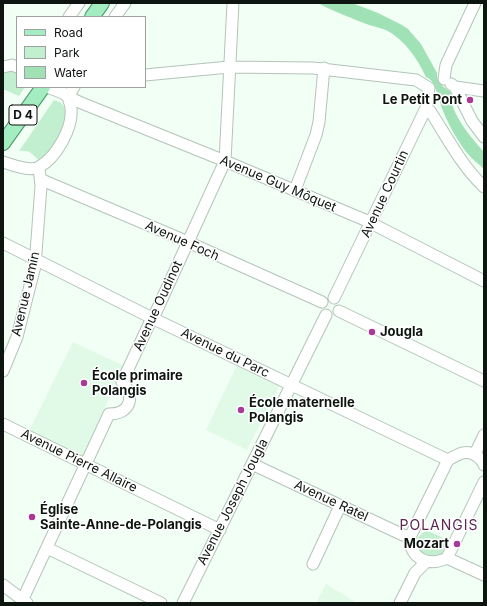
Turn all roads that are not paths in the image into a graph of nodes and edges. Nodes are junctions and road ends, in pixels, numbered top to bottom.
1 (79, 3) edge
2 (102, 3) edge
3 (125, 3) edge
4 (233, 3) edge
5 (476, 3) edge
6 (70, 16) edge
7 (93, 16) edge
8 (117, 16) edge
9 (3, 67) edge
10 (16, 67) edge
11 (229, 67) junction
12 (324, 68) junction
13 (146, 75) edge
14 (444, 79) junction
15 (455, 87) junction
16 (42, 88) edge
17 (50, 88) edge
18 (429, 88) junction
19 (71, 92) edge
20 (484, 92) edge
21 (426, 108) junction
22 (484, 137) edge
23 (3, 143) edge
24 (224, 161) junction
25 (3, 162) edge
26 (39, 167) junction
27 (42, 180) junction
28 (484, 187) edge
29 (295, 190) junction
30 (371, 224) junction
31 (3, 243) edge
32 (188, 243) junction
33 (36, 260) junction
34 (484, 281) edge
35 (334, 298) junction
36 (322, 302) junction
37 (339, 311) junction
38 (326, 315) junction
39 (152, 318) junction
40 (3, 371) edge
41 (484, 381) edge
42 (292, 385) junction
43 (3, 424) edge
44 (484, 435) edge
45 (475, 454) junction
46 (448, 460) junction
47 (84, 464) junction
48 (252, 464) junction
49 (484, 465) edge
50 (484, 482) edge
51 (340, 506) junction
52 (220, 530) junction
53 (410, 537) junction
54 (47, 548) junction
55 (447, 558) junction
56 (426, 562) junction
57 (313, 564) dead end
58 (484, 575) edge
59 (3, 585) edge
60 (23, 602) edge
61 (161, 603) edge
62 (183, 603) edge
63 (400, 603) edge

1 - 6 street
2 - 7 main road
3 - 8 street
4 - 11 street, Avenue Oudinot
5 - 14 street
9 - 10 street
11 - 12 street
11 - 13 street
11 - 24 street, Avenue Oudinot
12 - 18 street
12 - 29 street
14 - 15 street
14 - 18 street
15 - 20 street
15 - 22 street
16 - 23 main road, D 4
17 - 19 street, Avenue Guy Môquet
18 - 21 street, Avenue Courtin
19 - 24 street, Avenue Guy Môquet
19 - 26 street
21 - 28 street
21 - 30 street, Avenue Courtin
24 - 29 street, Avenue Guy Môquet
24 - 32 street, Avenue Oudinot
25 - 26 street
26 - 27 street, Avenue Jamin
27 - 32 street, Avenue Foch
27 - 33 street, Avenue Jamin
29 - 30 street, Avenue Guy Môquet
30 - 34 street, Avenue Guy Môquet
30 - 35 street, Avenue Courtin
31 - 33 street, Avenue du Parc
32 - 36 street, Avenue Foch
32 - 39 street, Avenue Oudinot
33 - 39 street, Avenue du Parc
33 - 40 street, Avenue Jamin
35 - 36 street
35 - 37 street
36 - 38 street
37 - 38 street
37 - 41 street
38 - 42 street, Avenue Joseph Jougla
39 - 42 street, Avenue du Parc
39 - 47 street, Avenue Oudinot
42 - 46 street, Avenue du Parc
42 - 48 street, Avenue Joseph Jougla
43 - 47 street, Avenue Pierre Allaire
44 - 45 street
45 - 46 street
45 - 49 street
46 - 53 street
47 - 52 street, Avenue Pierre Allaire
47 - 54 street, Avenue Oudinot
48 - 51 street, Avenue Ratel
48 - 52 street, Avenue Joseph Jougla
50 - 55 street
51 - 53 street, Avenue Ratel
51 - 57 street
52 - 62 street, Avenue Joseph Jougla
53 - 56 street
54 - 60 street, Avenue Oudinot
54 - 61 street
55 - 56 street
55 - 58 street
56 - 63 street
59 - 60 street

